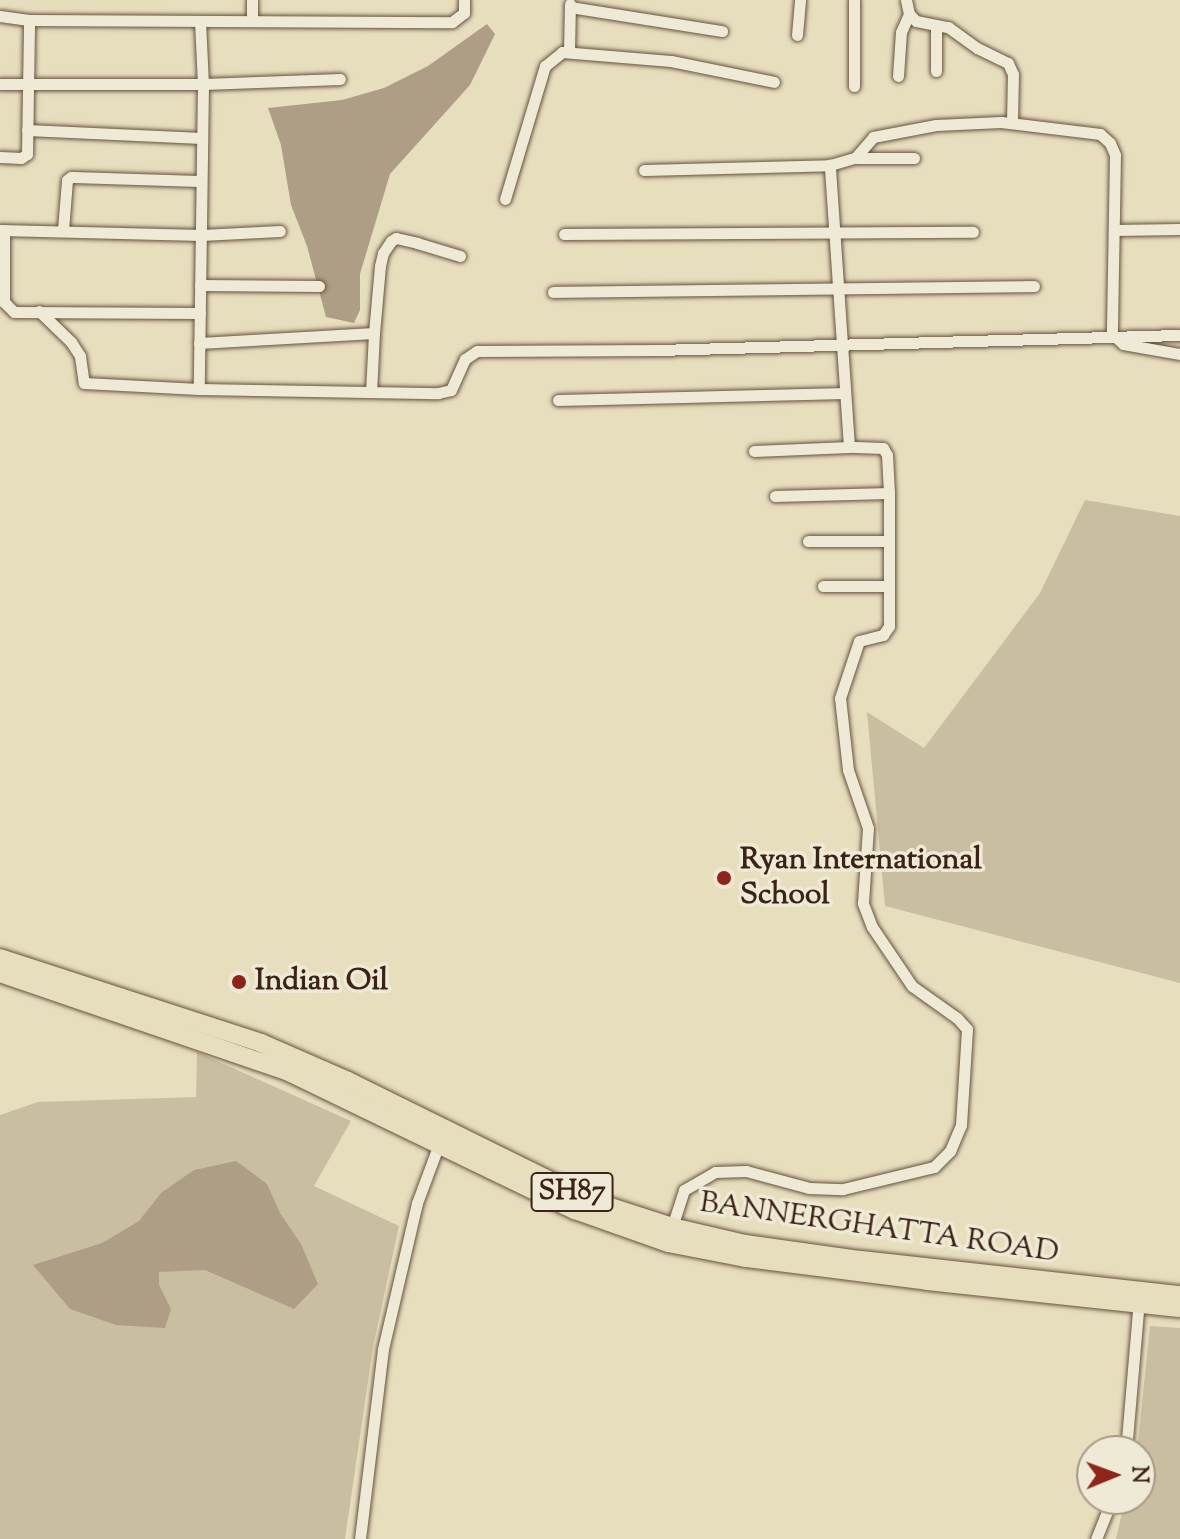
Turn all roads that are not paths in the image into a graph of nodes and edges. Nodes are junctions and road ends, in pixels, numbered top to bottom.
1 (252, 0) edge
2 (464, 0) edge
3 (800, 0) edge
4 (854, 0) edge
5 (906, 0) edge
6 (570, 4) edge
7 (909, 14) junction
8 (0, 16) edge
9 (29, 20) junction
10 (252, 20) junction
11 (200, 21) junction
12 (936, 25) junction
13 (722, 31) dead end
14 (797, 35) dead end
15 (569, 51) junction
16 (936, 71) dead end
17 (898, 76) dead end
18 (340, 79) dead end
19 (774, 82) dead end
20 (0, 84) edge
21 (203, 84) junction
22 (27, 85) junction
23 (854, 86) dead end
24 (1012, 122) junction
25 (27, 130) junction
26 (202, 138) junction
27 (0, 157) edge
28 (855, 158) junction
29 (914, 158) dead end
30 (830, 165) junction
31 (644, 170) dead end
32 (201, 181) junction
33 (505, 199) dead end
34 (1180, 229) edge
35 (2, 230) edge
36 (63, 230) junction
37 (1114, 230) junction
38 (280, 231) dead end
39 (836, 232) junction
40 (973, 232) dead end
41 (564, 234) dead end
42 (201, 235) junction
43 (460, 256) dead end
44 (200, 285) junction
45 (319, 286) dead end
46 (1034, 286) dead end
47 (840, 287) junction
48 (553, 292) dead end
49 (39, 311) junction
50 (200, 313) junction
51 (374, 333) junction
52 (1112, 334) junction
53 (1180, 335) edge
54 (199, 343) junction
55 (842, 344) junction
56 (1180, 354) edge
57 (199, 389) junction
58 (371, 392) junction
59 (845, 393) junction
60 (558, 400) dead end
61 (849, 447) junction
62 (754, 451) dead end
63 (889, 493) junction
64 (775, 496) dead end
65 (808, 541) dead end
66 (889, 541) junction
67 (823, 586) dead end
68 (888, 586) junction
69 (0, 958) edge
70 (0, 973) edge
71 (103, 1000) junction
72 (439, 1144) junction
73 (672, 1227) junction
74 (1180, 1295) edge
75 (1140, 1298) junction
76 (1180, 1308) edge
77 (1127, 1435) edge
78 (1106, 1515) edge
79 (360, 1539) edge
80 (1096, 1539) edge

1 - 10 street
2 - 10 street
3 - 14 street
4 - 23 street
5 - 7 street
6 - 13 street
6 - 15 street
7 - 12 street
7 - 17 street
8 - 9 street
9 - 11 street
9 - 22 street
10 - 11 street
11 - 21 street
12 - 16 street
12 - 24 street
15 - 19 street
15 - 33 street
18 - 21 street
20 - 22 street
21 - 22 street
21 - 26 street
22 - 25 street
24 - 28 street
24 - 37 street
25 - 26 street
25 - 27 street
26 - 32 street
28 - 29 street
28 - 30 street
30 - 31 street
30 - 39 street
32 - 36 street
32 - 42 street
34 - 37 street
35 - 36 street
35 - 49 street
36 - 42 street
37 - 52 street
38 - 42 street
39 - 40 street
39 - 41 street
39 - 47 street
42 - 44 street
43 - 51 street
44 - 45 street
44 - 50 street
46 - 47 street
47 - 48 street
47 - 55 street
49 - 50 street
49 - 57 street
50 - 54 street
51 - 54 street
51 - 58 street
52 - 53 street
52 - 55 street
52 - 56 street
54 - 57 street
55 - 58 street
55 - 59 street
57 - 58 street
59 - 60 street
59 - 61 street
61 - 62 street
61 - 63 street
63 - 64 street
63 - 66 street
65 - 66 street
66 - 68 street
67 - 68 street
68 - 73 street
69 - 71 main road, BANNERGHATTA ROAD / SH87
70 - 71 main road, BANNERGHATTA ROAD / SH87
71 - 72 main road, BANNERGHATTA ROAD / SH87
71 - 73 main road, BANNERGHATTA ROAD / SH87
72 - 75 main road, BANNERGHATTA ROAD / SH87
72 - 79 street
73 - 75 main road, BANNERGHATTA ROAD / SH87
74 - 75 main road, BANNERGHATTA ROAD / SH87
75 - 76 main road, BANNERGHATTA ROAD / SH87
75 - 77 street
78 - 80 street

